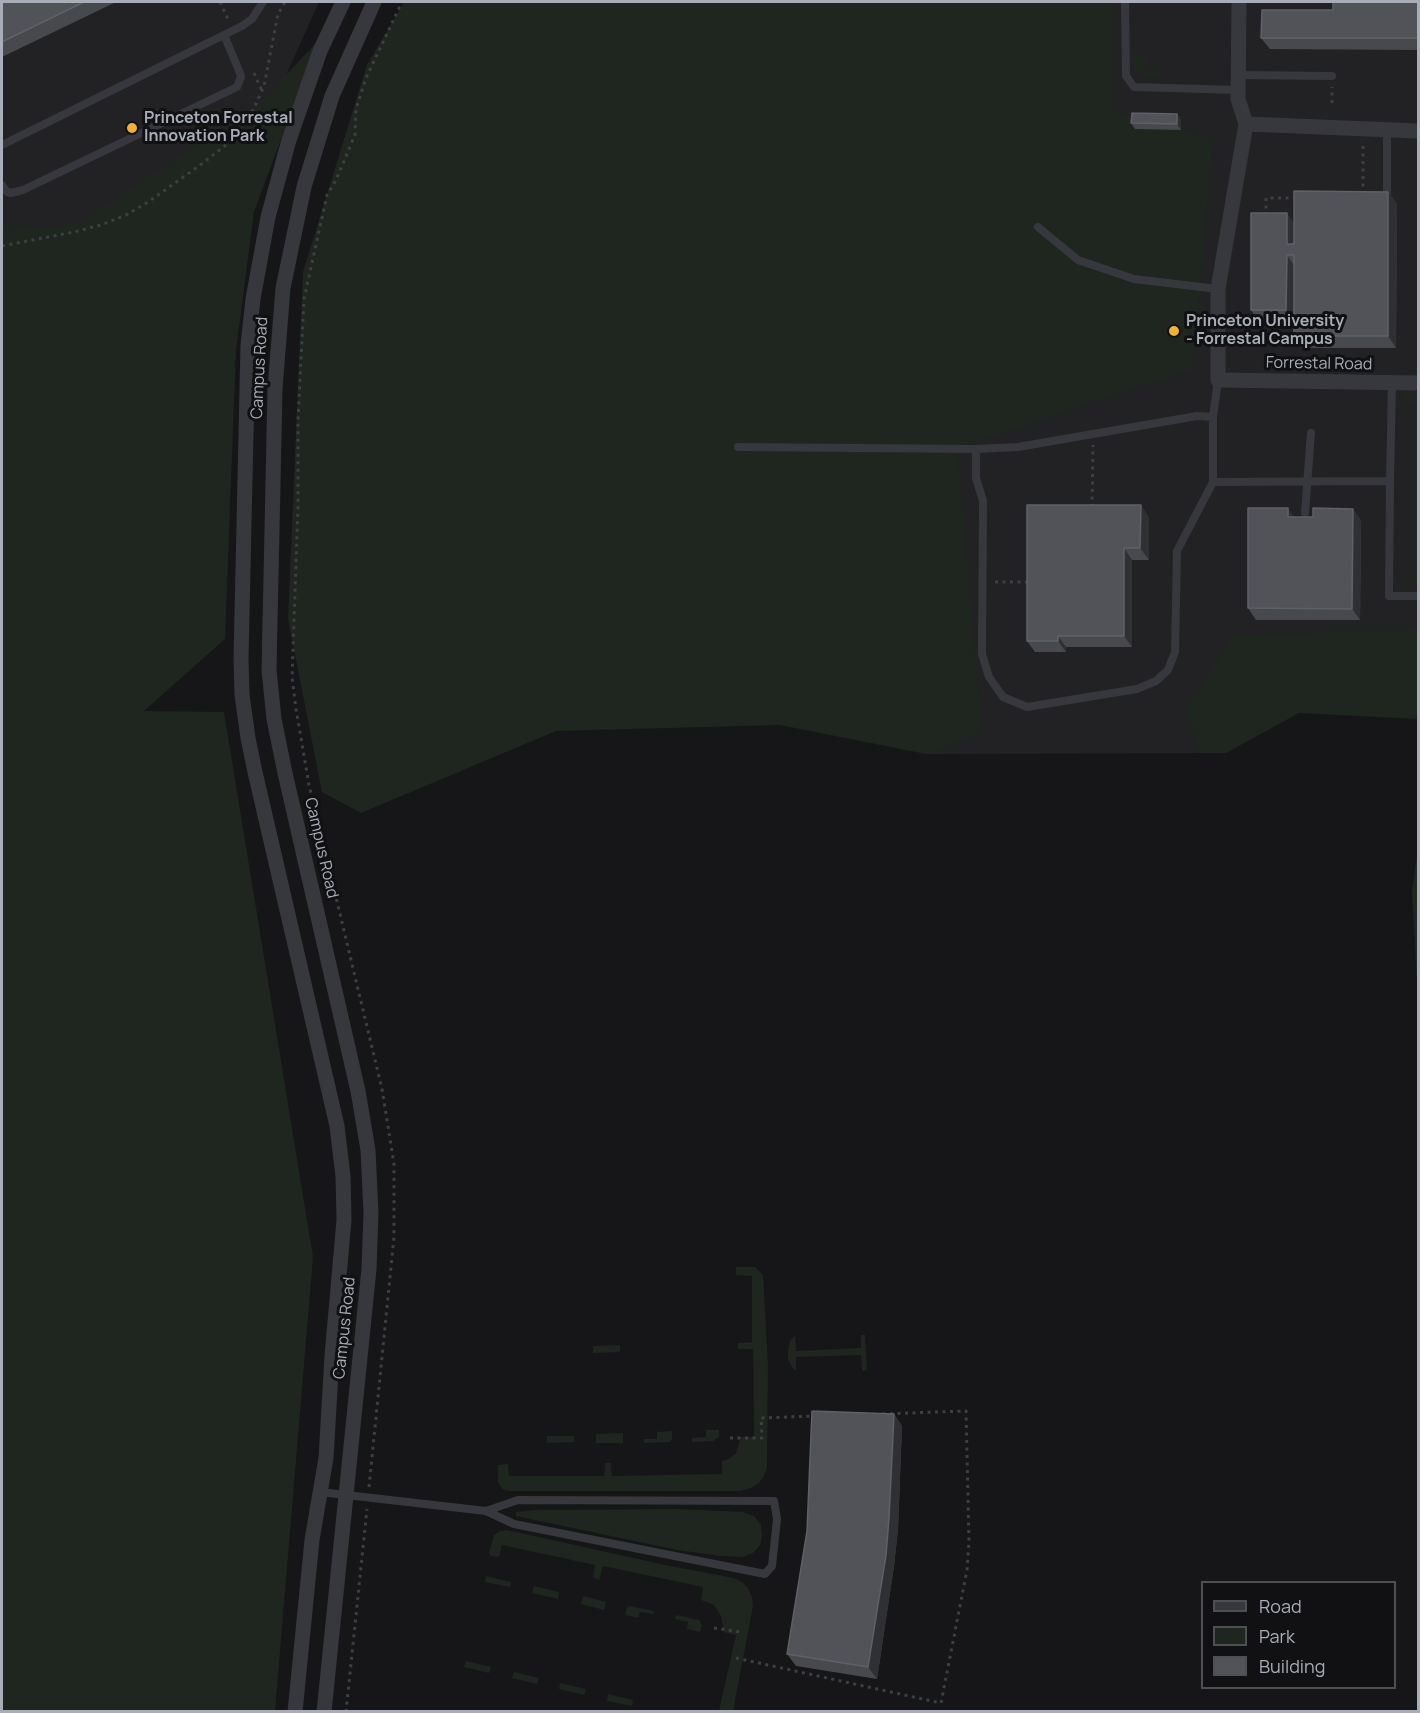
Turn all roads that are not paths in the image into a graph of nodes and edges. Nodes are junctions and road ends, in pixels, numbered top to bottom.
1 (262, 2) edge
2 (343, 2) edge
3 (374, 2) edge
4 (1125, 2) edge
5 (1239, 2) edge
6 (224, 35) junction
7 (1332, 76) dead end
8 (1238, 83) junction
9 (1246, 124) junction
10 (1387, 130) junction
11 (1419, 131) edge
12 (2, 145) edge
13 (2, 185) edge
14 (1388, 199) edge
15 (1038, 227) dead end
16 (1218, 289) junction
17 (1218, 380) junction
18 (1392, 383) junction
19 (1419, 383) edge
20 (1212, 417) junction
21 (1311, 433) dead end
22 (738, 447) dead end
23 (976, 449) junction
24 (1390, 481) junction
25 (1213, 482) junction
26 (1307, 482) junction
27 (1305, 513) dead end
28 (1419, 596) edge
29 (320, 1492) junction
30 (345, 1495) junction
31 (486, 1511) junction
32 (295, 1712) edge
33 (324, 1712) edge

1 - 6 lane
2 - 29 street, Campus Road
3 - 30 street, Campus Road
4 - 8 lane
5 - 8 street
6 - 12 lane
6 - 13 lane
7 - 8 lane
8 - 9 street
9 - 10 street
9 - 16 street
10 - 11 street
10 - 14 lane
15 - 16 lane
16 - 17 street
17 - 18 street, Forrestal Road
17 - 20 lane
18 - 19 street, Forrestal Road
18 - 24 lane
20 - 23 lane
20 - 25 lane
21 - 26 lane
22 - 23 lane
23 - 25 lane
24 - 26 lane
24 - 28 lane
25 - 26 lane
26 - 27 lane
29 - 30 lane
29 - 32 street, Campus Road
30 - 31 lane
30 - 33 street, Campus Road
31 - 31 lane

